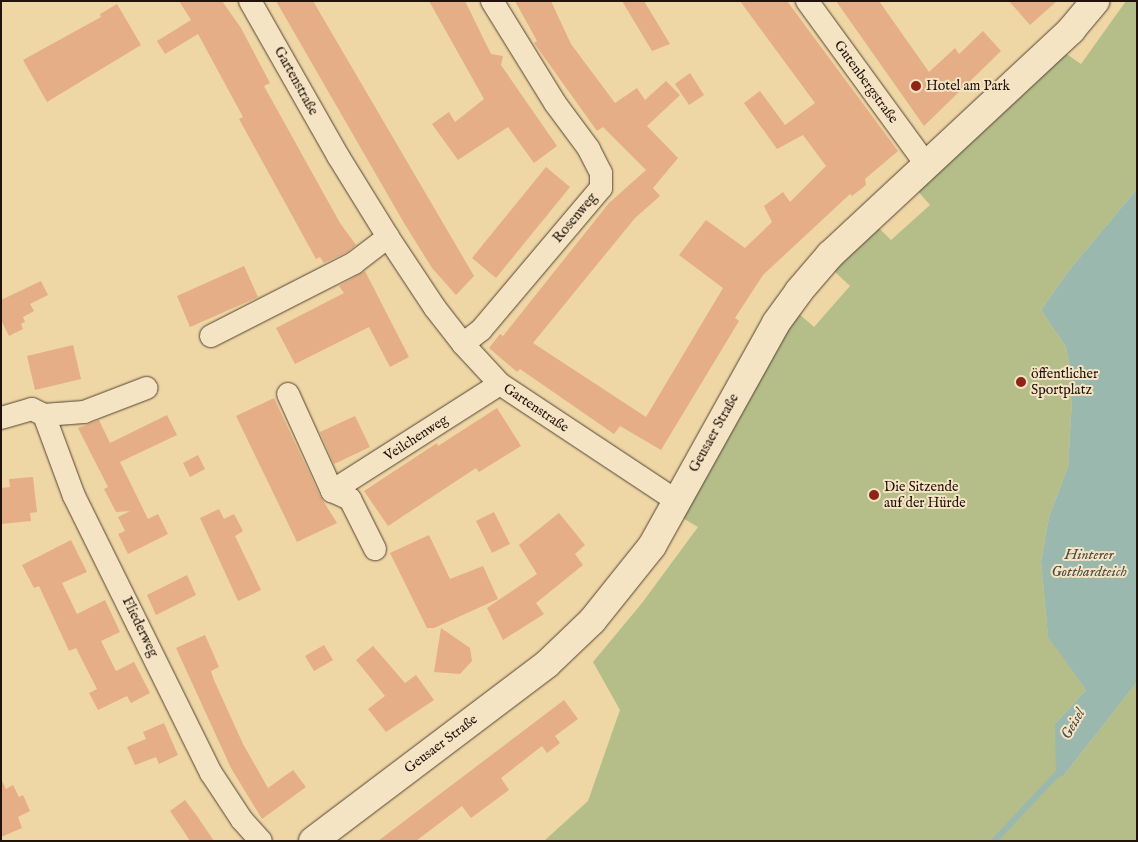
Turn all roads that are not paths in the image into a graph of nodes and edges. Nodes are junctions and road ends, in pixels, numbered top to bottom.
1 (250, 1) edge
2 (492, 1) edge
3 (807, 1) edge
4 (1095, 1) edge
5 (925, 163) junction
6 (388, 237) junction
7 (211, 336) dead end
8 (463, 344) junction
9 (500, 384) junction
10 (148, 388) dead end
11 (288, 394) dead end
12 (38, 412) junction
13 (1, 418) edge
14 (332, 491) junction
15 (677, 501) junction
16 (375, 549) dead end
17 (261, 841) edge
18 (313, 841) edge

1 - 6 street, Gartenstraße
2 - 8 street, Rosenweg
3 - 5 street, Gutenbergstraße
4 - 5 street, Geusaer Straße
5 - 15 street, Geusaer Straße
6 - 7 street
6 - 8 street, Gartenstraße
8 - 9 street, Gartenstraße
9 - 14 street, Veilchenweg
9 - 15 street, Gartenstraße
10 - 12 street
11 - 14 street
12 - 13 street
12 - 17 street, Fliederweg
14 - 16 street
15 - 18 street, Geusaer Straße

